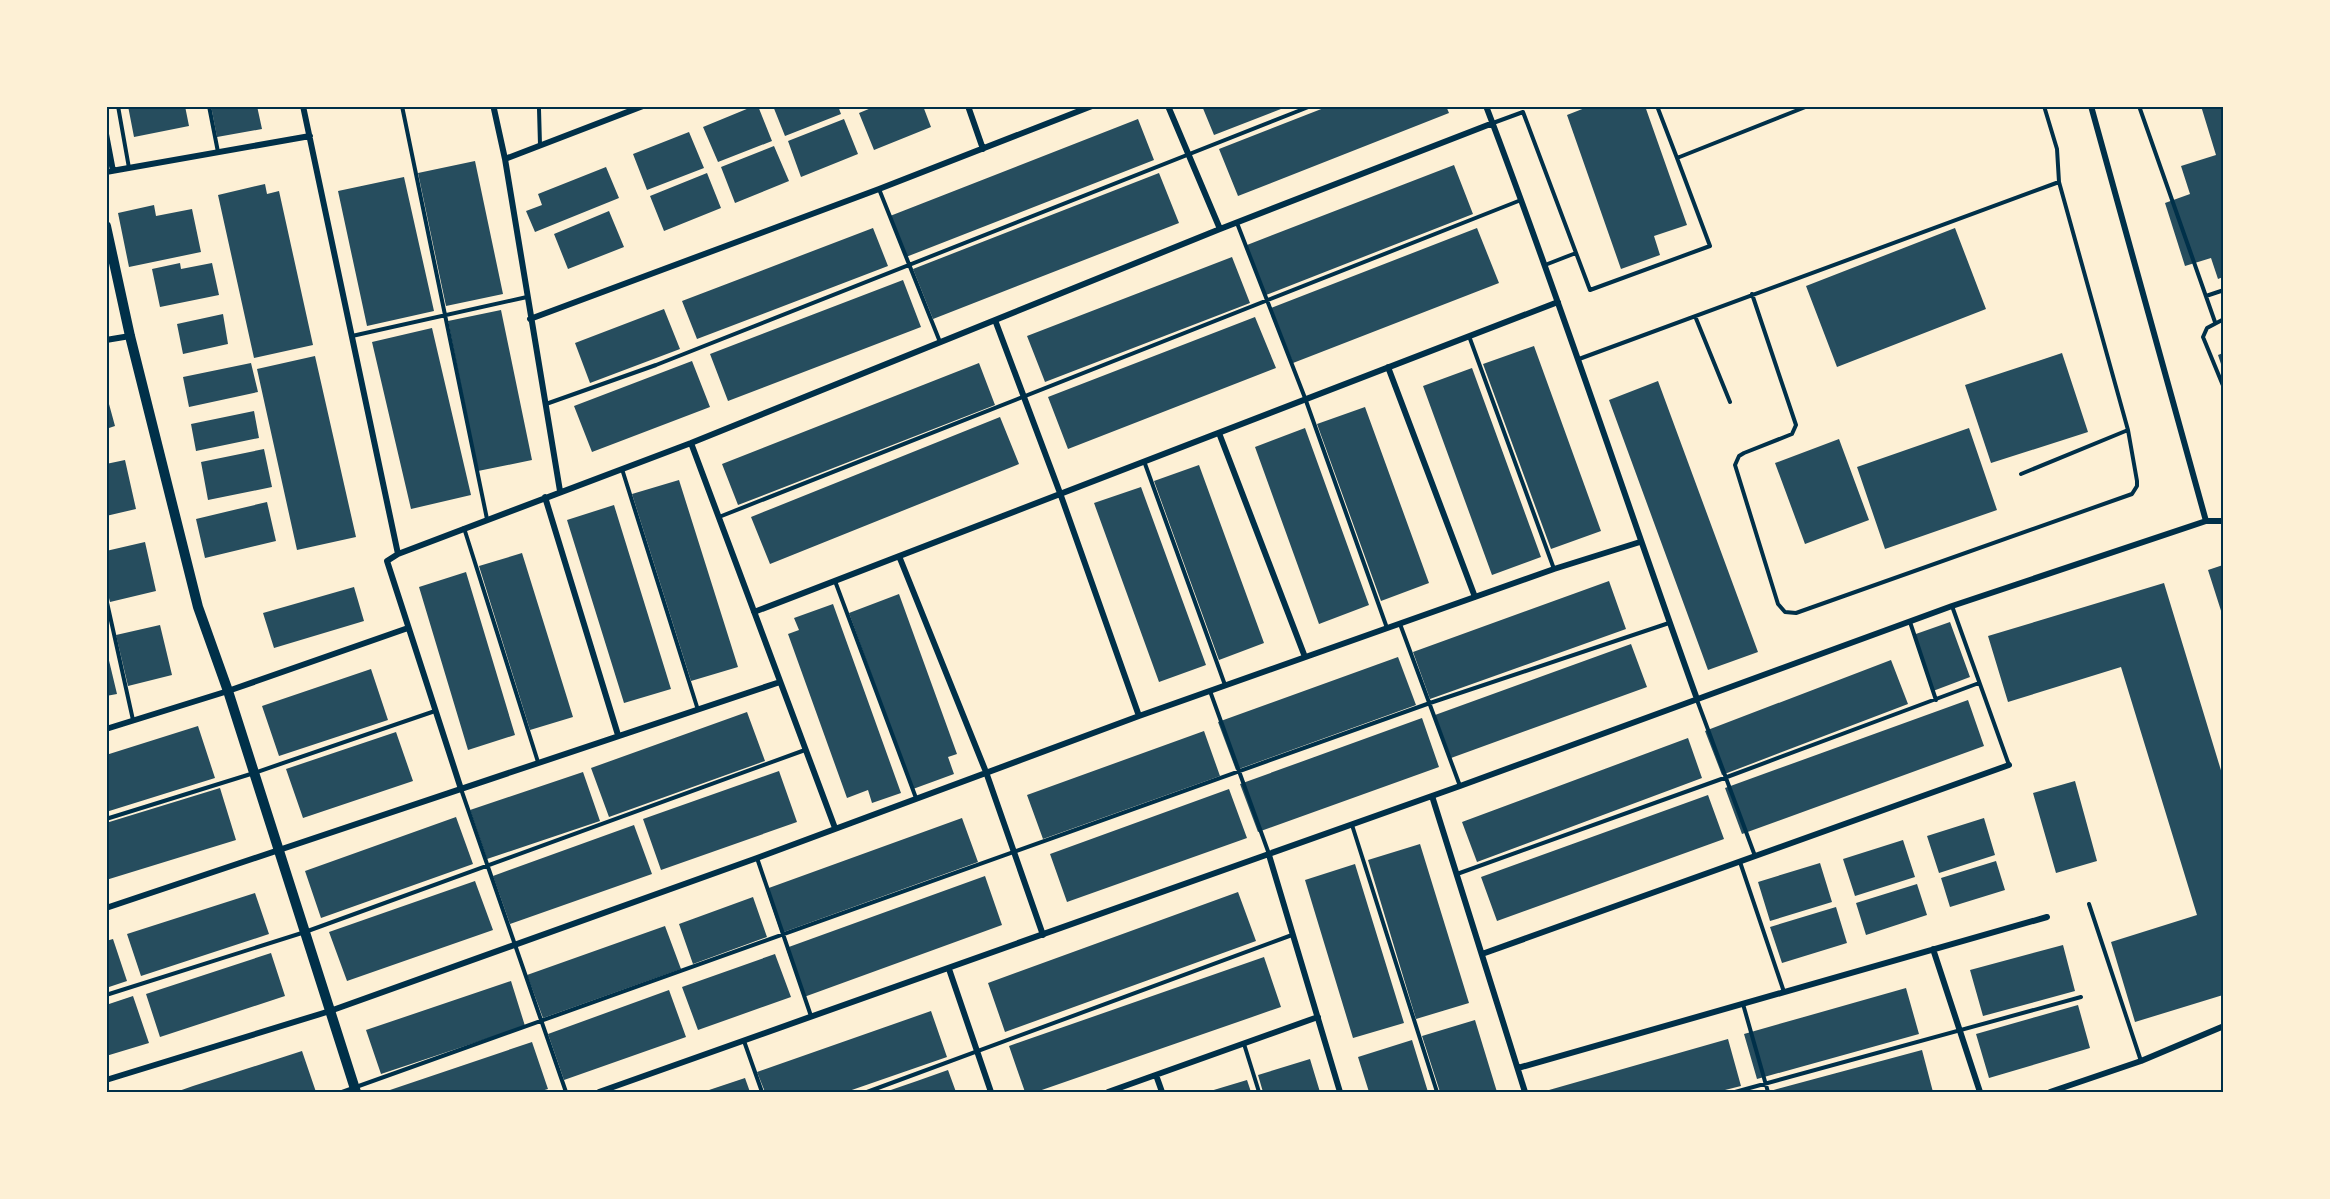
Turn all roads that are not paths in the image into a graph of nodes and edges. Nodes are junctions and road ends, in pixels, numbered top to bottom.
1 (118, 106) edge
2 (209, 106) edge
3 (303, 106) edge
4 (402, 106) edge
5 (643, 106) edge
6 (968, 106) edge
7 (1092, 106) edge
8 (1168, 106) edge
9 (1311, 106) edge
10 (1486, 106) edge
11 (1657, 106) edge
12 (1808, 106) edge
13 (2044, 106) edge
14 (2091, 106) edge
15 (2139, 106) edge
16 (494, 109) dead end
17 (539, 109) dead end
18 (1493, 123) junction
19 (106, 134) edge
20 (309, 136) junction
21 (540, 146) junction
22 (982, 149) junction
23 (218, 152) junction
24 (1188, 155) junction
25 (1677, 158) junction
26 (505, 159) junction
27 (129, 168) junction
28 (110, 171) edge
29 (2059, 182) junction
30 (879, 189) junction
31 (1521, 200) junction
32 (1237, 223) junction
33 (106, 226) edge
34 (1220, 229) junction
35 (1576, 253) junction
36 (109, 255) edge
37 (909, 265) junction
38 (1545, 265) junction
39 (2223, 290) edge
40 (1752, 294) junction
41 (2206, 296) junction
42 (527, 297) junction
43 (1266, 301) junction
44 (1558, 302) junction
45 (443, 315) junction
46 (1695, 316) junction
47 (530, 319) junction
48 (2223, 319) edge
49 (995, 320) junction
50 (2215, 322) junction
51 (130, 336) junction
52 (351, 336) junction
53 (1469, 336) junction
54 (106, 340) edge
55 (940, 343) junction
56 (1579, 359) junction
57 (1388, 367) junction
58 (2223, 388) edge
59 (1024, 398) junction
60 (1305, 398) junction
61 (1730, 402) dead end
62 (545, 404) junction
63 (2128, 430) junction
64 (1220, 433) junction
65 (691, 443) junction
66 (1144, 460) junction
67 (622, 468) junction
68 (2021, 474) dead end
69 (560, 491) junction
70 (1060, 493) junction
71 (545, 497) junction
72 (718, 518) junction
73 (487, 519) junction
74 (2206, 521) junction
75 (2223, 521) edge
76 (464, 527) junction
77 (1640, 542) junction
78 (398, 554) junction
79 (899, 556) junction
80 (1554, 569) junction
81 (835, 581) junction
82 (1475, 597) junction
83 (106, 598) edge
84 (1952, 606) junction
85 (754, 612) junction
86 (1910, 622) junction
87 (1400, 623) junction
88 (1670, 623) junction
89 (408, 628) junction
90 (1387, 628) junction
91 (1305, 657) junction
92 (780, 682) junction
93 (1979, 683) junction
94 (1225, 686) junction
95 (228, 691) junction
96 (1210, 691) junction
97 (1697, 699) junction
98 (1936, 700) junction
99 (1430, 703) junction
100 (698, 710) junction
101 (435, 711) junction
102 (1139, 716) junction
103 (133, 720) junction
104 (106, 729) edge
105 (618, 735) junction
106 (806, 750) junction
107 (538, 762) junction
108 (2009, 765) joint
109 (986, 772) junction
110 (1240, 772) junction
111 (254, 773) junction
112 (1727, 777) junction
113 (1460, 786) junction
114 (461, 789) junction
115 (1432, 796) junction
116 (916, 798) junction
117 (106, 819) edge
118 (1353, 825) junction
119 (835, 828) junction
120 (279, 850) junction
121 (1014, 852) junction
122 (1269, 855) junction
123 (1755, 856) junction
124 (757, 858) junction
125 (1740, 862) junction
126 (487, 865) junction
127 (1457, 874) junction
128 (2089, 904) dead end
129 (106, 908) edge
130 (2047, 917) dead end
131 (305, 932) junction
132 (783, 935) junction
133 (1043, 935) junction
134 (1293, 935) junction
135 (515, 945) junction
136 (1933, 949) junction
137 (1482, 954) junction
138 (949, 969) junction
139 (1784, 992) junction
140 (106, 995) edge
141 (2081, 997) dead end
142 (1743, 1004) junction
143 (330, 1011) junction
144 (1318, 1017) junction
145 (812, 1018) junction
146 (541, 1022) junction
147 (2223, 1026) edge
148 (1960, 1029) junction
149 (744, 1041) junction
150 (1244, 1044) junction
151 (977, 1053) junction
152 (2142, 1061) junction
153 (1518, 1068) junction
154 (1156, 1075) junction
155 (106, 1080) edge
156 (1766, 1084) junction
157 (355, 1090) edge
158 (2066, 1090) edge
159 (342, 1092) edge
160 (566, 1092) edge
161 (599, 1092) edge
162 (762, 1092) edge
163 (867, 1092) edge
164 (991, 1092) edge
165 (1108, 1092) edge
166 (1162, 1092) edge
167 (1259, 1092) edge
168 (1340, 1092) edge
169 (1437, 1092) edge
170 (1526, 1092) edge
171 (1735, 1092) edge
172 (1768, 1092) edge
173 (1980, 1092) edge
174 (2050, 1092) edge

1 - 27 lane
2 - 23 lane
3 - 20 street
4 - 45 lane
5 - 21 street
6 - 22 street
7 - 22 street
8 - 24 street
9 - 24 lane
10 - 18 street
11 - 25 lane
12 - 25 lane
13 - 29 lane
14 - 74 street
15 - 41 lane
16 - 26 street
17 - 21 lane
18 - 31 street
18 - 32 street
18 - 35 lane
19 - 28 street
20 - 23 street
20 - 52 street
21 - 26 street
22 - 30 street
23 - 27 street
24 - 34 street
24 - 37 lane
25 - 35 lane
26 - 42 street
27 - 28 street
29 - 40 lane
29 - 63 lane
30 - 37 lane
30 - 47 street
31 - 38 street
31 - 43 lane
32 - 34 street
32 - 43 lane
33 - 36 street
34 - 49 street
35 - 38 lane
36 - 51 street
37 - 55 lane
37 - 62 lane
38 - 44 street
39 - 41 lane
40 - 46 lane
40 - 63 lane
41 - 50 lane
42 - 45 lane
42 - 47 street
43 - 59 lane
43 - 60 lane
44 - 53 street
44 - 56 street
45 - 52 lane
45 - 73 lane
46 - 56 lane
46 - 61 lane
47 - 62 street
48 - 50 lane
49 - 55 street
49 - 59 street
50 - 58 lane
51 - 54 street
51 - 95 street
52 - 78 street
53 - 57 street
53 - 80 lane
55 - 65 street
56 - 77 street
57 - 60 street
57 - 82 street
59 - 70 street
59 - 72 lane
60 - 64 street
60 - 90 lane
62 - 69 street
63 - 68 lane
64 - 66 street
64 - 91 street
65 - 67 street
65 - 72 street
66 - 70 street
66 - 94 lane
67 - 69 street
67 - 100 lane
69 - 71 street
70 - 79 street
70 - 102 street
71 - 73 street
71 - 105 street
72 - 85 street
73 - 76 street
74 - 75 street
74 - 84 street
76 - 78 street
76 - 107 lane
77 - 80 street
77 - 88 street
78 - 89 street
79 - 81 street
79 - 109 street
80 - 82 street
81 - 85 street
81 - 116 lane
82 - 87 street
83 - 103 lane
84 - 86 street
84 - 93 lane
85 - 92 street
86 - 97 street
86 - 98 lane
87 - 90 street
87 - 99 lane
88 - 97 street
88 - 99 lane
89 - 95 street
89 - 101 street
90 - 91 street
91 - 94 street
92 - 100 street
92 - 106 street
93 - 98 lane
93 - 108 lane
94 - 96 street
95 - 103 street
95 - 111 street
96 - 102 street
96 - 110 lane
97 - 112 lane
97 - 113 street
98 - 112 lane
99 - 110 lane
99 - 113 lane
100 - 105 street
101 - 111 lane
101 - 114 street
102 - 109 street
103 - 104 street
105 - 107 street
106 - 119 street
106 - 126 lane
107 - 114 street
108 - 123 street
109 - 116 street
109 - 121 street
110 - 121 lane
110 - 122 lane
111 - 117 lane
111 - 120 street
112 - 123 lane
112 - 127 lane
113 - 115 street
114 - 120 street
114 - 126 lane
115 - 118 street
115 - 127 street
116 - 119 street
118 - 122 street
118 - 169 lane
119 - 124 street
120 - 129 street
120 - 131 street
121 - 132 lane
121 - 133 street
122 - 133 street
122 - 134 street
123 - 125 street
124 - 132 lane
124 - 135 street
125 - 137 street
125 - 139 lane
126 - 131 lane
126 - 135 lane
127 - 137 street
128 - 152 lane
130 - 136 street
131 - 140 lane
131 - 143 street
132 - 145 lane
132 - 146 lane
133 - 138 street
134 - 144 street
134 - 151 lane
135 - 143 street
135 - 146 lane
136 - 139 street
136 - 148 street
137 - 153 street
138 - 145 street
138 - 151 street
139 - 142 street
141 - 148 lane
142 - 153 street
142 - 156 lane
143 - 155 street
143 - 157 street
144 - 150 street
144 - 168 street
145 - 149 street
146 - 157 lane
146 - 160 lane
147 - 152 street
148 - 156 lane
148 - 173 street
149 - 161 street
149 - 162 lane
150 - 154 street
150 - 167 lane
151 - 163 lane
151 - 164 street
152 - 158 street
153 - 170 street
154 - 165 street
154 - 166 street
156 - 171 lane
156 - 172 lane
157 - 159 lane
158 - 174 street

